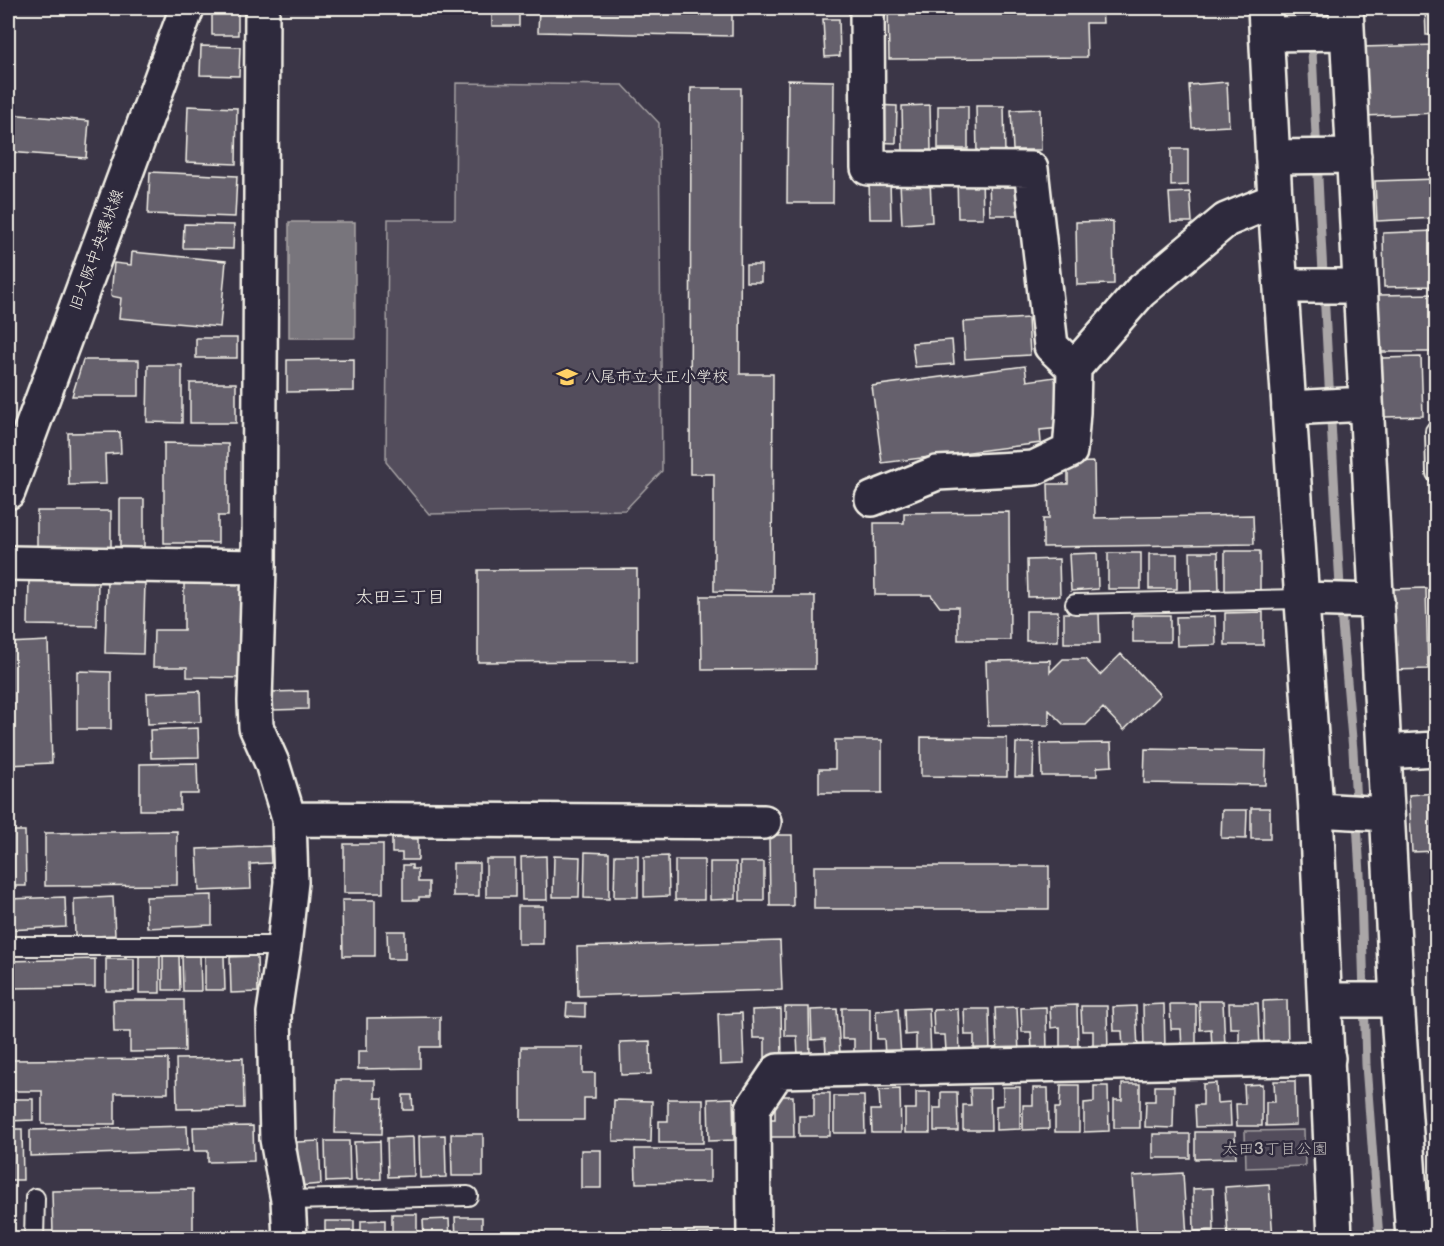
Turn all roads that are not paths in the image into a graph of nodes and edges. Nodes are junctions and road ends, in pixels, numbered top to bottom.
1 (187, 8) edge
2 (262, 8) edge
3 (867, 8) edge
4 (1346, 20) edge
5 (1276, 25) edge
6 (1354, 156) junction
7 (1286, 157) junction
8 (1275, 200) junction
9 (1294, 286) junction
10 (1360, 286) junction
11 (1074, 368) junction
12 (1366, 404) junction
13 (1304, 408) junction
14 (1435, 431) edge
15 (1437, 473) edge
16 (8, 492) edge
17 (872, 499) dead end
18 (8, 563) edge
19 (259, 567) junction
20 (1316, 600) junction
21 (1377, 601) junction
22 (1075, 604) dead end
23 (1437, 749) edge
24 (1384, 752) junction
25 (1330, 811) junction
26 (1387, 814) junction
27 (290, 819) junction
28 (764, 822) dead end
29 (10, 946) dead end
30 (284, 946) junction
31 (1340, 1000) junction
32 (1397, 1000) junction
33 (1328, 1058) junction
34 (468, 1196) dead end
35 (35, 1198) dead end
36 (288, 1200) junction
37 (34, 1239) edge
38 (290, 1239) edge
39 (754, 1239) edge
40 (1335, 1239) edge
41 (1413, 1239) edge

1 - 16 street, 旧大阪中央環状線
2 - 19 street
3 - 11 street
4 - 5 street
4 - 6 street
5 - 7 street
6 - 7 street
6 - 10 street
7 - 8 street
8 - 9 street
8 - 11 street
9 - 10 street
9 - 13 street
10 - 12 street
11 - 17 street
12 - 13 street
12 - 21 street
13 - 20 street
14 - 15 lane
18 - 19 street
19 - 27 street
20 - 21 street
20 - 22 lane
20 - 25 street
21 - 24 street
23 - 24 street
24 - 26 street
25 - 26 street
25 - 31 street
26 - 32 street
27 - 28 street
27 - 30 street
29 - 30 lane
30 - 36 street
31 - 32 street
31 - 33 street
32 - 41 street
33 - 39 street
33 - 40 street
34 - 36 lane
35 - 37 lane
36 - 38 street

